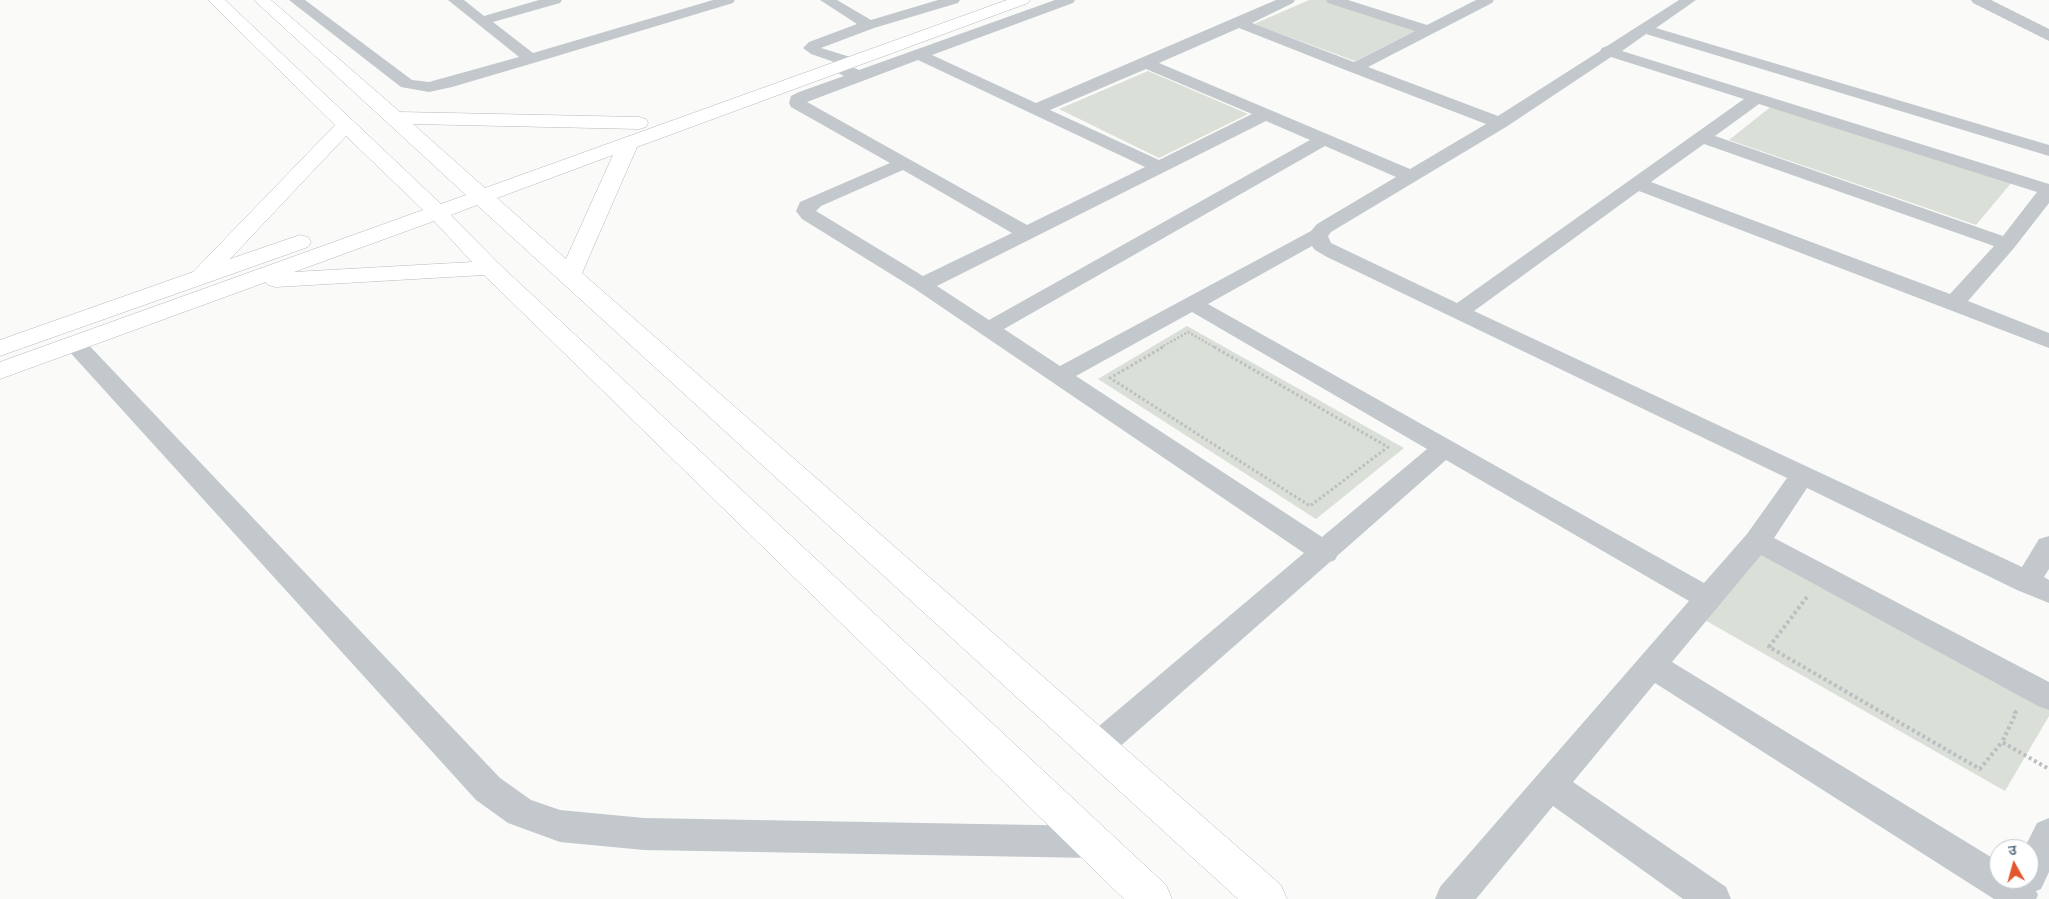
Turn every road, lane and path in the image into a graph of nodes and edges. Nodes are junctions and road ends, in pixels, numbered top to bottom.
1 (216, 0) edge
2 (262, 0) edge
3 (296, 0) edge
4 (455, 0) edge
5 (555, 0) edge
6 (728, 0) edge
7 (827, 0) edge
8 (953, 0) edge
9 (983, 0) edge
10 (1022, 0) edge
11 (1068, 0) edge
12 (1288, 0) edge
13 (1333, 0) edge
14 (1487, 0) edge
15 (1689, 0) edge
16 (1979, 0) edge
17 (482, 21) junction
18 (1239, 23) junction
19 (869, 25) junction
20 (1644, 29) junction
21 (1428, 30) junction
22 (2049, 36) edge
23 (1608, 51) junction
24 (919, 55) junction
25 (531, 59) junction
26 (1146, 63) junction
27 (844, 65) junction
28 (1354, 68) junction
29 (1758, 98) junction
30 (1037, 109) junction
31 (1266, 114) junction
32 (394, 118) junction
33 (639, 123) junction
34 (1500, 123) junction
35 (346, 125) junction
36 (1701, 137) junction
37 (1324, 140) junction
38 (629, 142) junction
39 (2049, 151) edge
40 (902, 164) junction
41 (1160, 167) junction
42 (1410, 176) junction
43 (1639, 184) junction
44 (474, 190) junction
45 (2049, 190) edge
46 (430, 205) junction
47 (1027, 233) junction
48 (1318, 235) junction
49 (2007, 244) junction
50 (490, 268) junction
51 (570, 275) junction
52 (198, 278) junction
53 (248, 282) junction
54 (922, 285) junction
55 (1954, 303) junction
56 (1193, 304) junction
57 (1458, 312) junction
58 (988, 329) junction
59 (2049, 342) edge
60 (75, 344) junction
61 (0, 348) edge
62 (0, 371) edge
63 (1059, 376) junction
64 (1444, 448) junction
65 (1802, 476) junction
66 (1310, 506) joint
67 (1757, 542) junction
68 (2049, 546) edge
69 (1325, 553) junction
70 (2038, 587) edge
71 (1708, 599) junction
72 (1815, 601) dead end
73 (1652, 665) junction
74 (2049, 698) edge
75 (2008, 708) dead end
76 (2002, 742) junction
77 (1097, 747) junction
78 (2049, 769) edge
79 (1550, 785) junction
80 (2049, 834) edge
81 (1092, 842) junction
82 (2039, 855) edge
83 (1989, 866) edge
84 (1152, 899) edge
85 (1267, 899) edge
86 (1453, 899) edge
87 (1713, 899) edge

1 - 35 main road
2 - 32 main road
3 - 25 street
4 - 17 street
5 - 17 street
6 - 25 street
7 - 19 street
8 - 19 street
9 - 27 main road
10 - 27 main road
11 - 24 street
12 - 18 street
13 - 21 street
14 - 21 street
15 - 20 street
16 - 22 street
17 - 25 street
18 - 26 street
18 - 28 street
19 - 27 street
20 - 23 street
20 - 39 street
21 - 28 street
23 - 29 street
23 - 34 street
24 - 27 street
24 - 30 street
26 - 30 street
26 - 31 street
27 - 33 main road
27 - 38 main road
27 - 40 street
28 - 34 street
29 - 36 street
29 - 45 street
30 - 41 street
31 - 37 street
31 - 41 street
32 - 33 main road
32 - 44 main road
33 - 44 main road
34 - 42 street
35 - 46 main road
35 - 52 main road
36 - 43 street
36 - 49 street
37 - 42 street
37 - 58 street
38 - 44 main road
38 - 51 main road
40 - 47 street
40 - 54 street
41 - 47 street
42 - 48 street
43 - 55 street
43 - 57 street
44 - 46 main road
44 - 51 main road
45 - 49 street
46 - 50 main road
46 - 52 main road
46 - 53 main road
47 - 54 street
48 - 56 street
48 - 57 street
49 - 55 street
50 - 53 main road
50 - 81 main road
51 - 77 main road
52 - 61 main road
53 - 60 main road
54 - 58 street
55 - 59 street
56 - 63 street
56 - 64 street
57 - 65 street
58 - 63 street
60 - 62 main road
60 - 81 street
63 - 69 street
64 - 69 street
64 - 71 street
65 - 67 street
65 - 70 street
66 - 66 path
67 - 71 street
67 - 74 street
68 - 70 street
69 - 77 street
71 - 73 street
72 - 76 path
73 - 79 street
73 - 83 street
75 - 76 path
76 - 78 path
77 - 85 main road
79 - 86 street
79 - 87 street
80 - 82 street
81 - 84 main road

